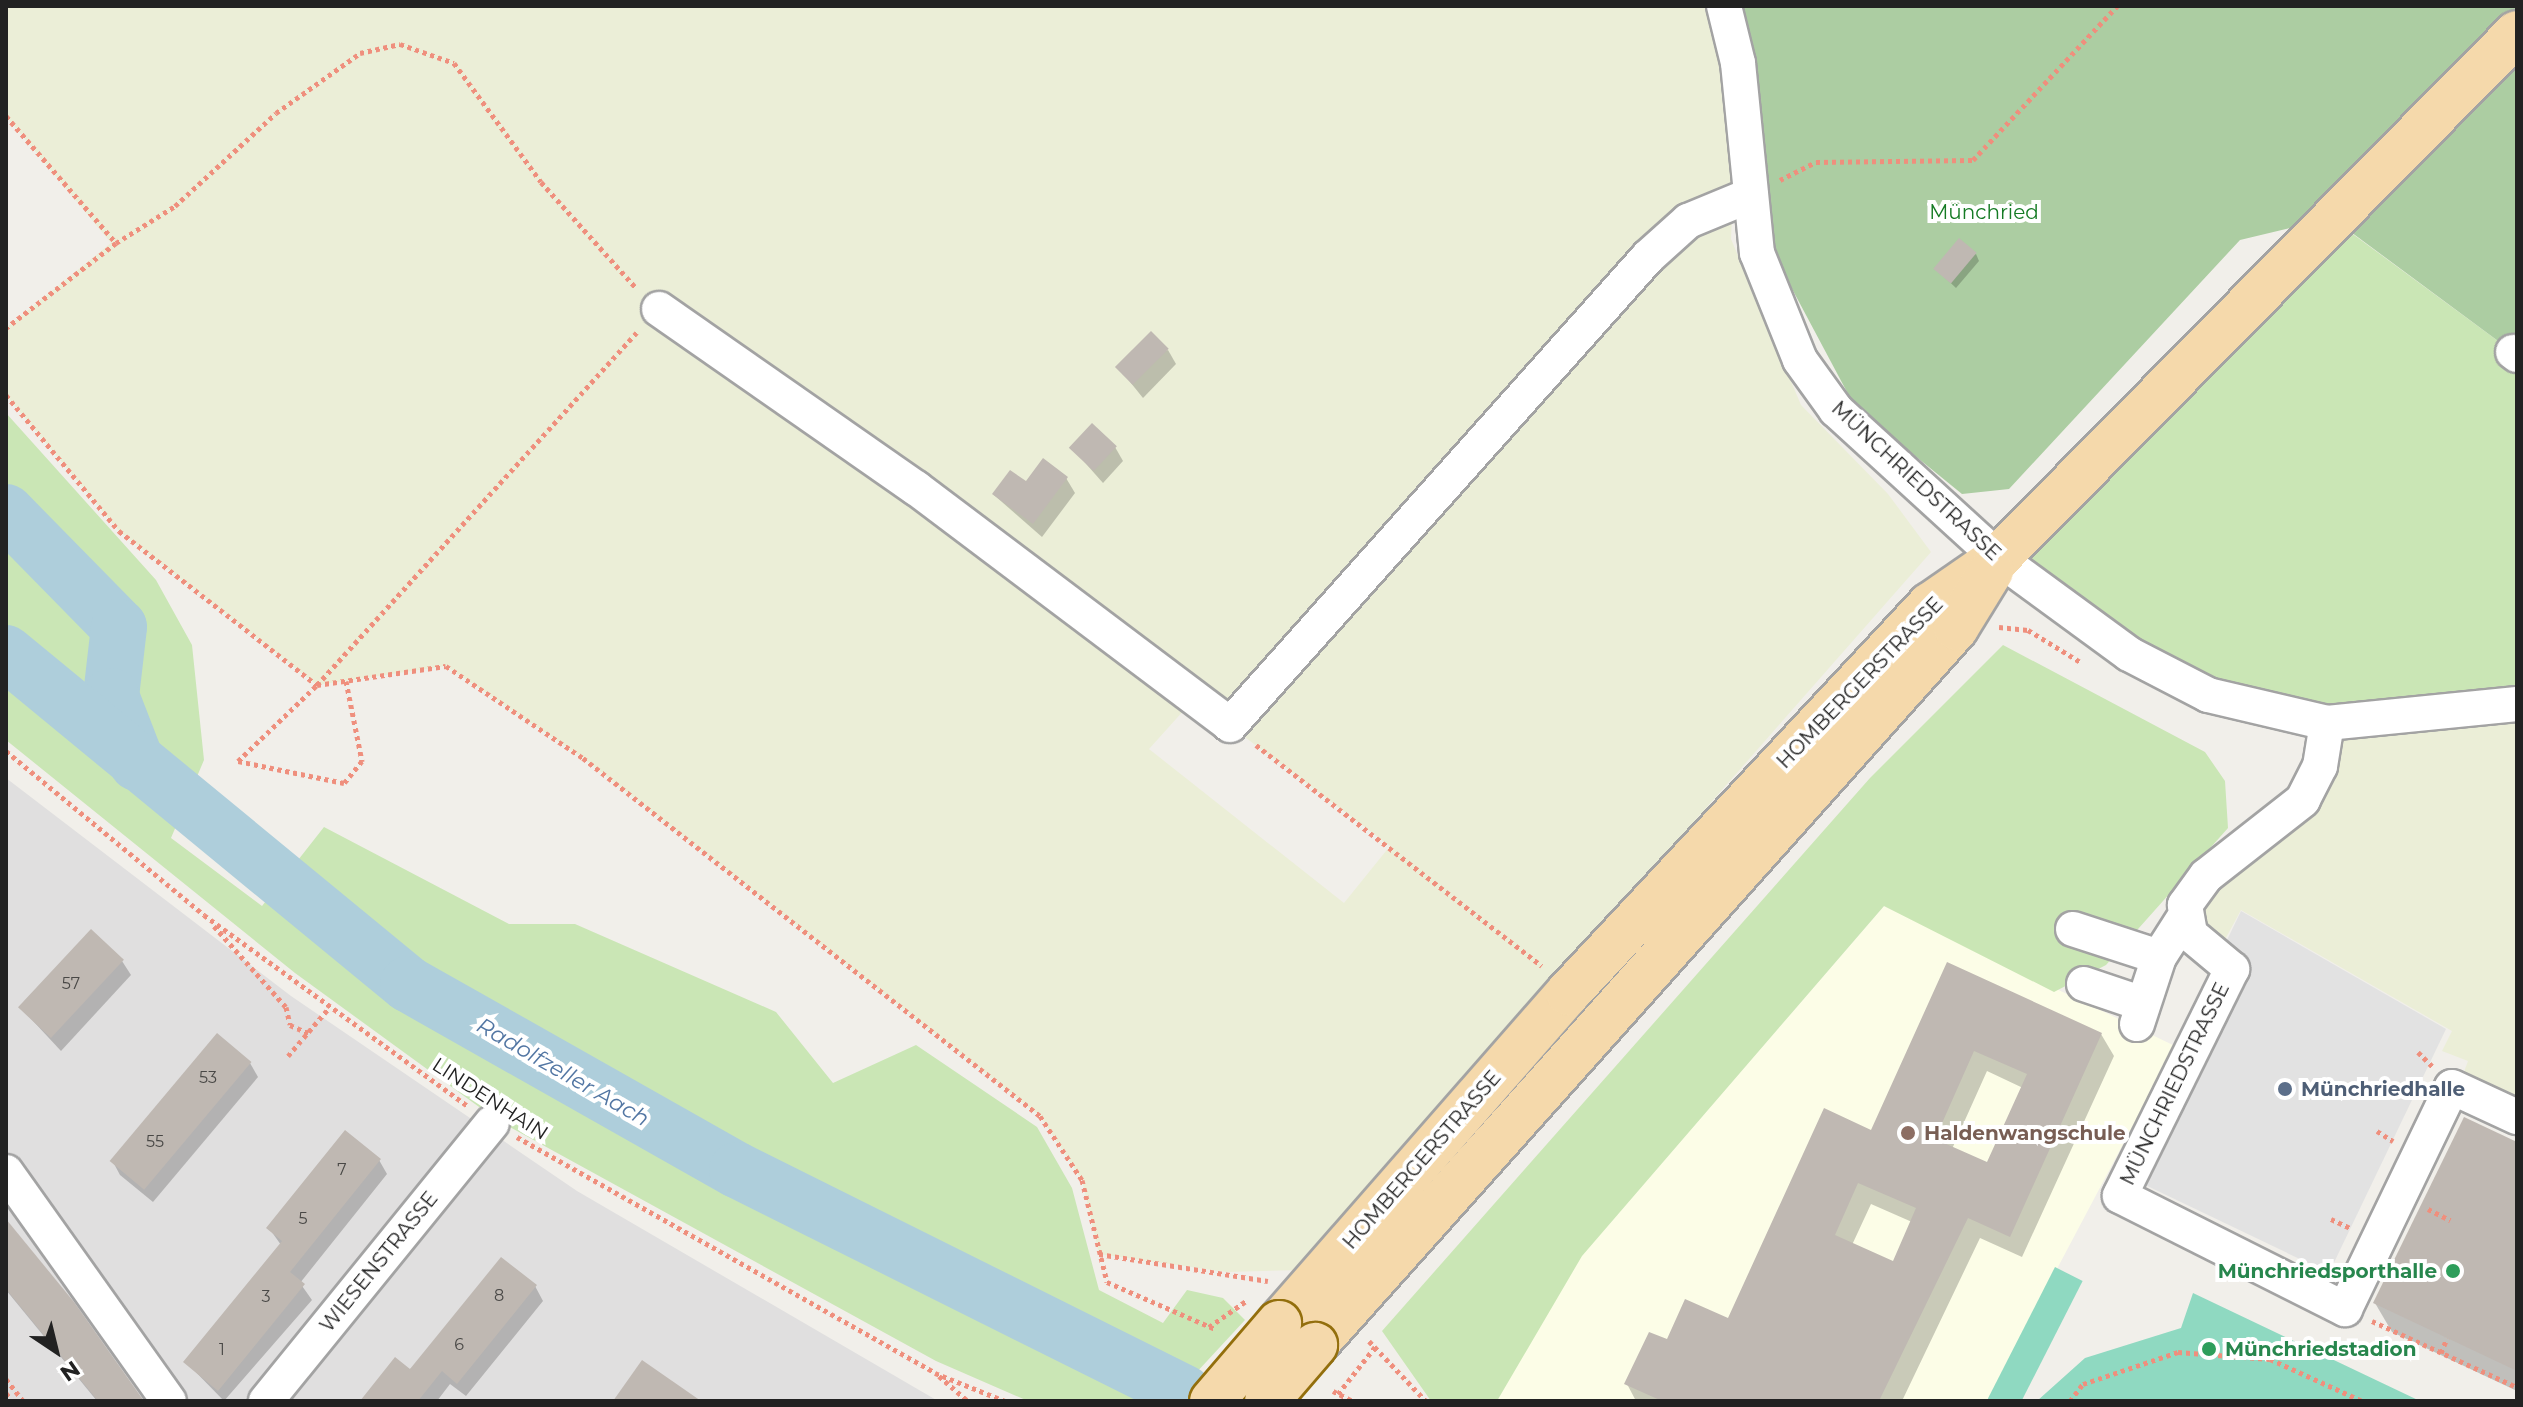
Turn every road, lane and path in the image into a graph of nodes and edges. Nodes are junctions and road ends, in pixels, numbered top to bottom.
1 (1724, 6) edge
2 (2117, 6) edge
3 (2517, 33) edge
4 (6, 116) edge
5 (1751, 195) junction
6 (116, 243) junction
7 (659, 309) junction
8 (6, 328) edge
9 (6, 395) edge
10 (1998, 558) junction
11 (1993, 628) dead end
12 (2096, 670) dead end
13 (346, 681) junction
14 (317, 685) junction
15 (2517, 704) edge
16 (2327, 723) junction
17 (1230, 725) junction
18 (6, 751) edge
19 (204, 915) junction
20 (2182, 921) junction
21 (2073, 929) dead end
22 (1527, 949) dead end
23 (2159, 957) junction
24 (2084, 984) dead end
25 (328, 1009) junction
26 (308, 1033) junction
27 (288, 1056) dead end
28 (2517, 1117) edge
29 (492, 1123) junction
30 (6, 1173) edge
31 (1099, 1254) junction
32 (2345, 1309) junction
33 (1304, 1310) junction
34 (2447, 1338) dead end
35 (1375, 1347) junction
36 (2441, 1353) junction
37 (935, 1373) junction
38 (6, 1379) edge
39 (2517, 1387) edge
40 (6, 1393) edge
41 (12, 1401) edge
42 (23, 1401) edge
43 (169, 1401) edge
44 (266, 1401) edge
45 (968, 1401) edge
46 (1005, 1401) edge
47 (1212, 1401) edge
48 (1267, 1401) edge
49 (1353, 1401) edge
50 (1426, 1401) edge
51 (2070, 1401) edge
52 (2362, 1401) edge

1 - 5 street, MÜNCHRIEDSTRASSE
2 - 5 path
3 - 10 main road, HOMBERGERSTRASSE
4 - 6 path
5 - 10 street, MÜNCHRIEDSTRASSE
5 - 17 street
6 - 7 path
6 - 8 path
7 - 14 path
7 - 17 street
9 - 14 path
10 - 16 street, MÜNCHRIEDSTRASSE
10 - 33 main road, HOMBERGERSTRASSE
11 - 12 path
13 - 14 path
13 - 14 path
13 - 31 path
15 - 16 street, MÜNCHRIEDSTRASSE
16 - 20 street
17 - 22 path
18 - 19 path, LINDENHAIN
19 - 25 path, LINDENHAIN
19 - 26 path
20 - 23 street
20 - 32 street, MÜNCHRIEDSTRASSE
21 - 23 street
23 - 24 street
25 - 26 path
25 - 29 path, LINDENHAIN
26 - 27 path
28 - 32 street
29 - 37 path, LINDENHAIN
29 - 44 street, WIESENSTRASSE
30 - 43 street
31 - 33 path
31 - 33 path
32 - 36 path
33 - 35 path
33 - 47 main road, HOMBERGERSTRASSE, bridge
33 - 48 main road, HOMBERGERSTRASSE, bridge
34 - 36 path
35 - 49 path
35 - 50 path
36 - 39 path
37 - 45 path
37 - 46 path, LINDENHAIN
38 - 42 path
40 - 41 path
51 - 52 path

